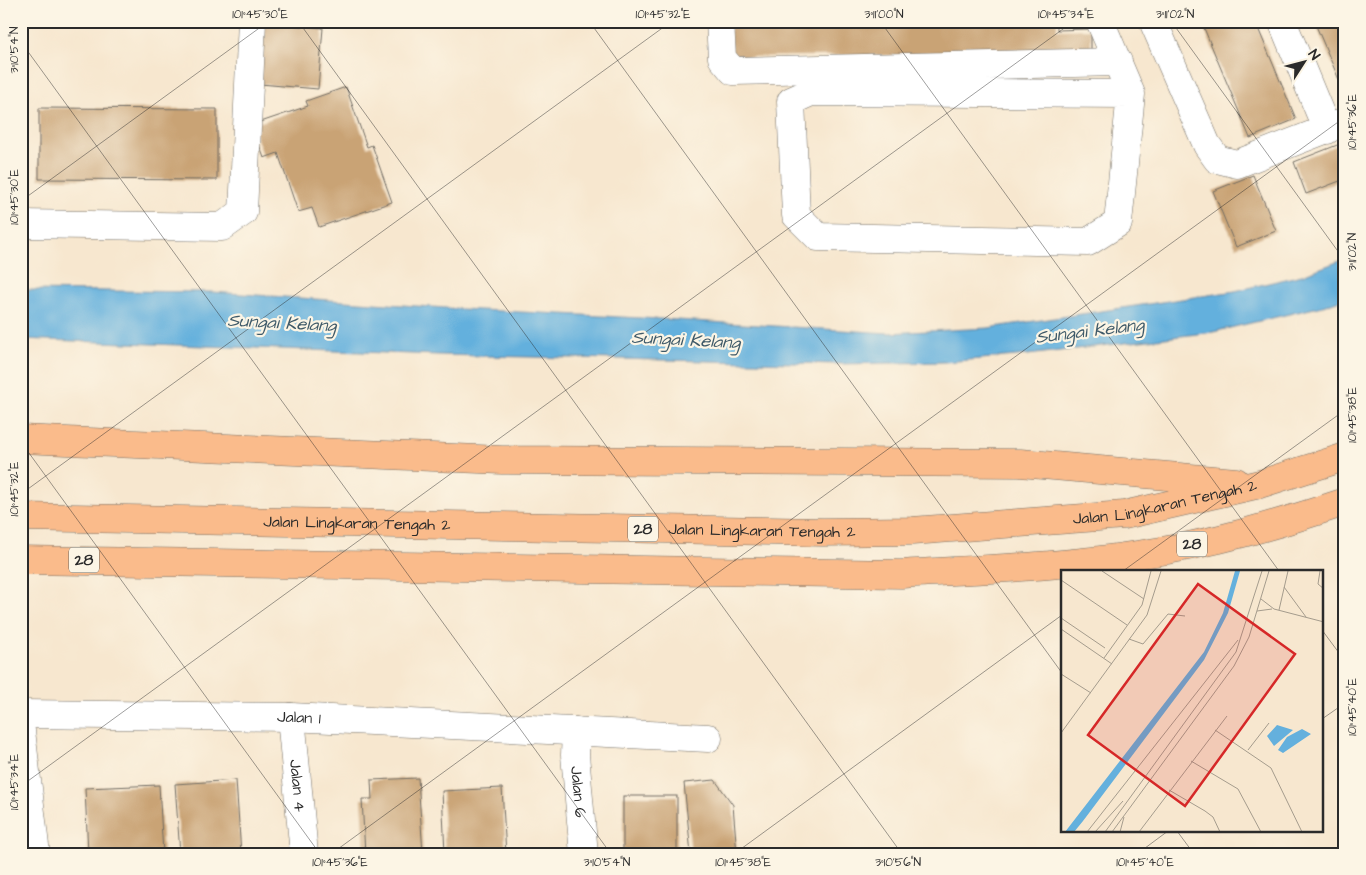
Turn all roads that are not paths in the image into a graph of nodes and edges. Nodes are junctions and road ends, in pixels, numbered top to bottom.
1 (252, 21) edge
2 (720, 21) edge
3 (1100, 21) edge
4 (1152, 21) edge
5 (1282, 21) edge
6 (1118, 62) junction
7 (1131, 94) junction
8 (1336, 126) edge
9 (21, 224) edge
10 (21, 439) edge
11 (1345, 457) edge
12 (1260, 484) junction
13 (1345, 502) edge
14 (21, 517) edge
15 (21, 560) edge
16 (21, 714) edge
17 (291, 717) junction
18 (21, 731) edge
19 (576, 731) junction
20 (708, 738) dead end
21 (36, 854) edge
22 (304, 854) edge
23 (584, 854) edge

1 - 9 street
2 - 6 street
3 - 6 street
4 - 8 street
5 - 8 street
6 - 7 street
7 - 7 street
10 - 12 highway
11 - 12 highway, Jalan Lingkaran Tengah 2 / 28
12 - 14 highway, Jalan Lingkaran Tengah 2 / 28
13 - 15 highway, 28
16 - 17 street, Jalan 1
17 - 19 street, Jalan 1
17 - 22 street, Jalan 4
18 - 21 street
19 - 20 street, Jalan 1
19 - 23 street, Jalan 6

